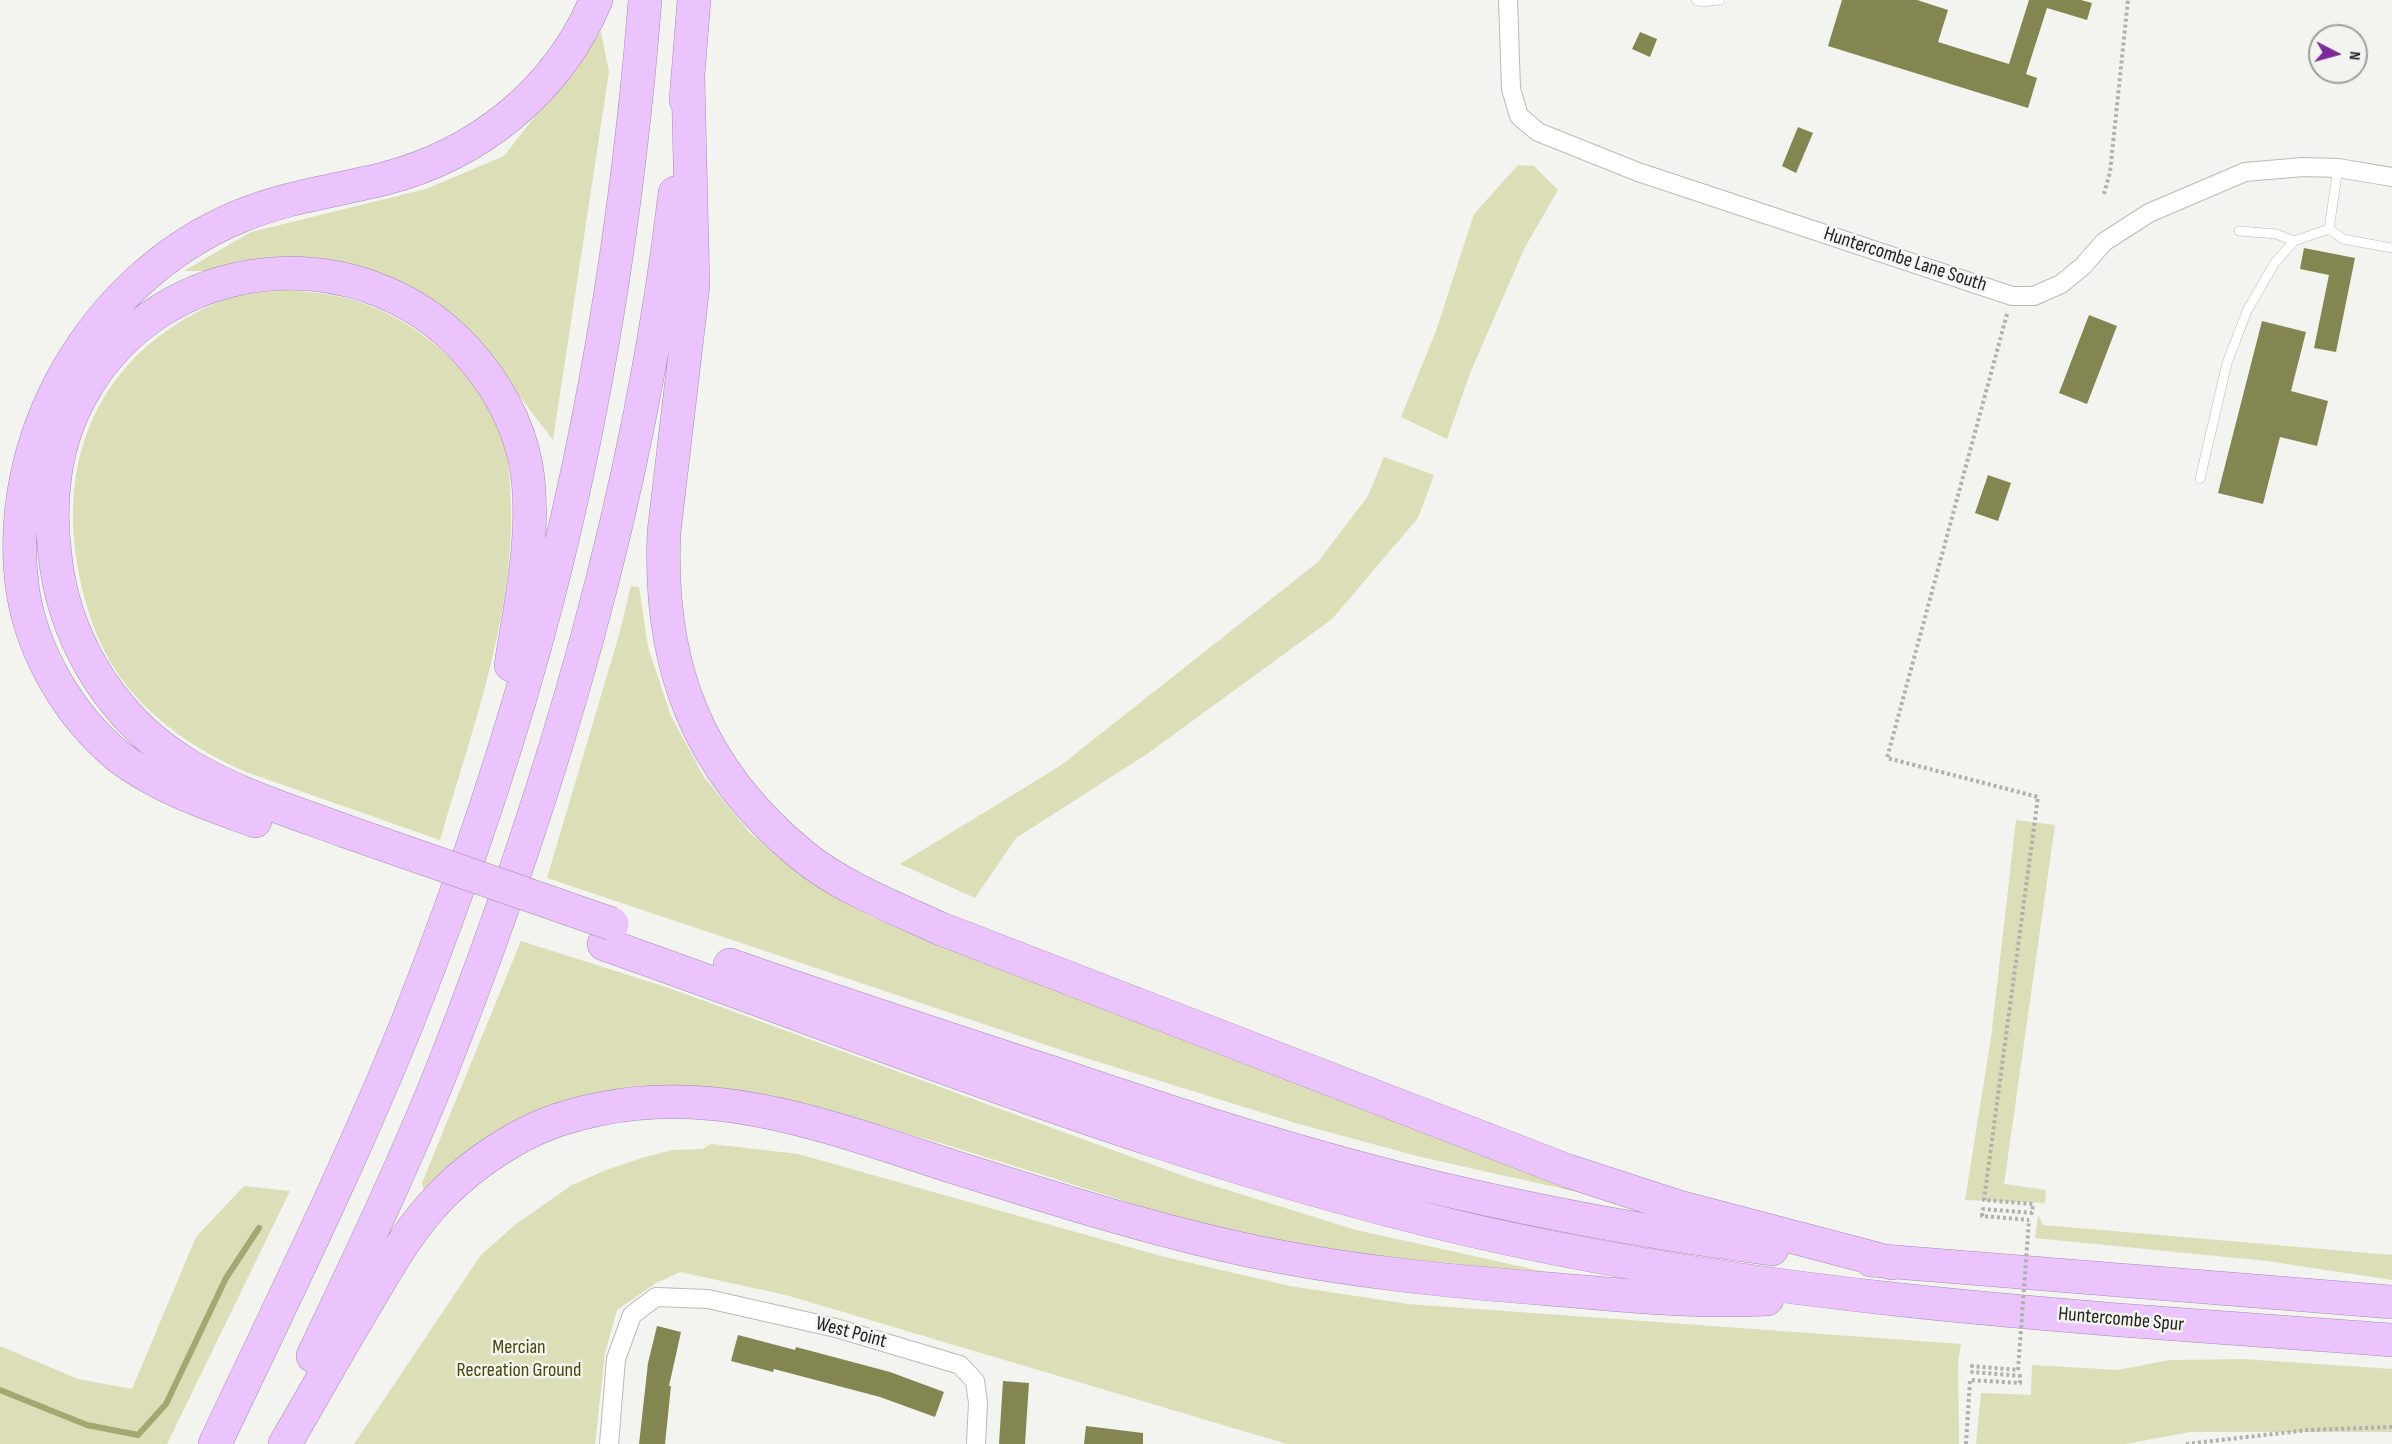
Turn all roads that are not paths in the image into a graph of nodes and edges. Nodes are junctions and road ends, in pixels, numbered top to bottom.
1 (596, 0) edge
2 (645, 0) edge
3 (694, 0) edge
4 (1508, 0) edge
5 (1696, 0) edge
6 (1720, 0) edge
7 (688, 78) junction
8 (2338, 168) junction
9 (2392, 177) edge
10 (2329, 229) junction
11 (2239, 231) dead end
12 (2294, 241) junction
13 (2392, 248) edge
14 (2200, 479) dead end
15 (494, 783) junction
16 (342, 840) junction
17 (608, 934) junction
18 (1892, 1263) junction
19 (1850, 1295) junction
20 (2392, 1302) edge
21 (2392, 1340) edge
22 (215, 1444) edge
23 (272, 1444) edge
24 (285, 1444) edge
25 (609, 1444) edge
26 (976, 1444) edge

1 - 16 highway
2 - 15 highway
3 - 7 highway
4 - 8 street, Huntercombe Lane South
5 - 6 lane
7 - 18 highway
7 - 23 highway
8 - 9 street, Huntercombe Lane South
8 - 10 lane
10 - 12 lane
10 - 13 lane
11 - 12 lane
12 - 14 lane
15 - 16 highway
15 - 22 highway
16 - 17 highway
17 - 18 highway
17 - 19 highway
18 - 20 highway, Huntercombe Spur
19 - 21 highway, Huntercombe Spur
19 - 24 highway
25 - 26 street, West Point

